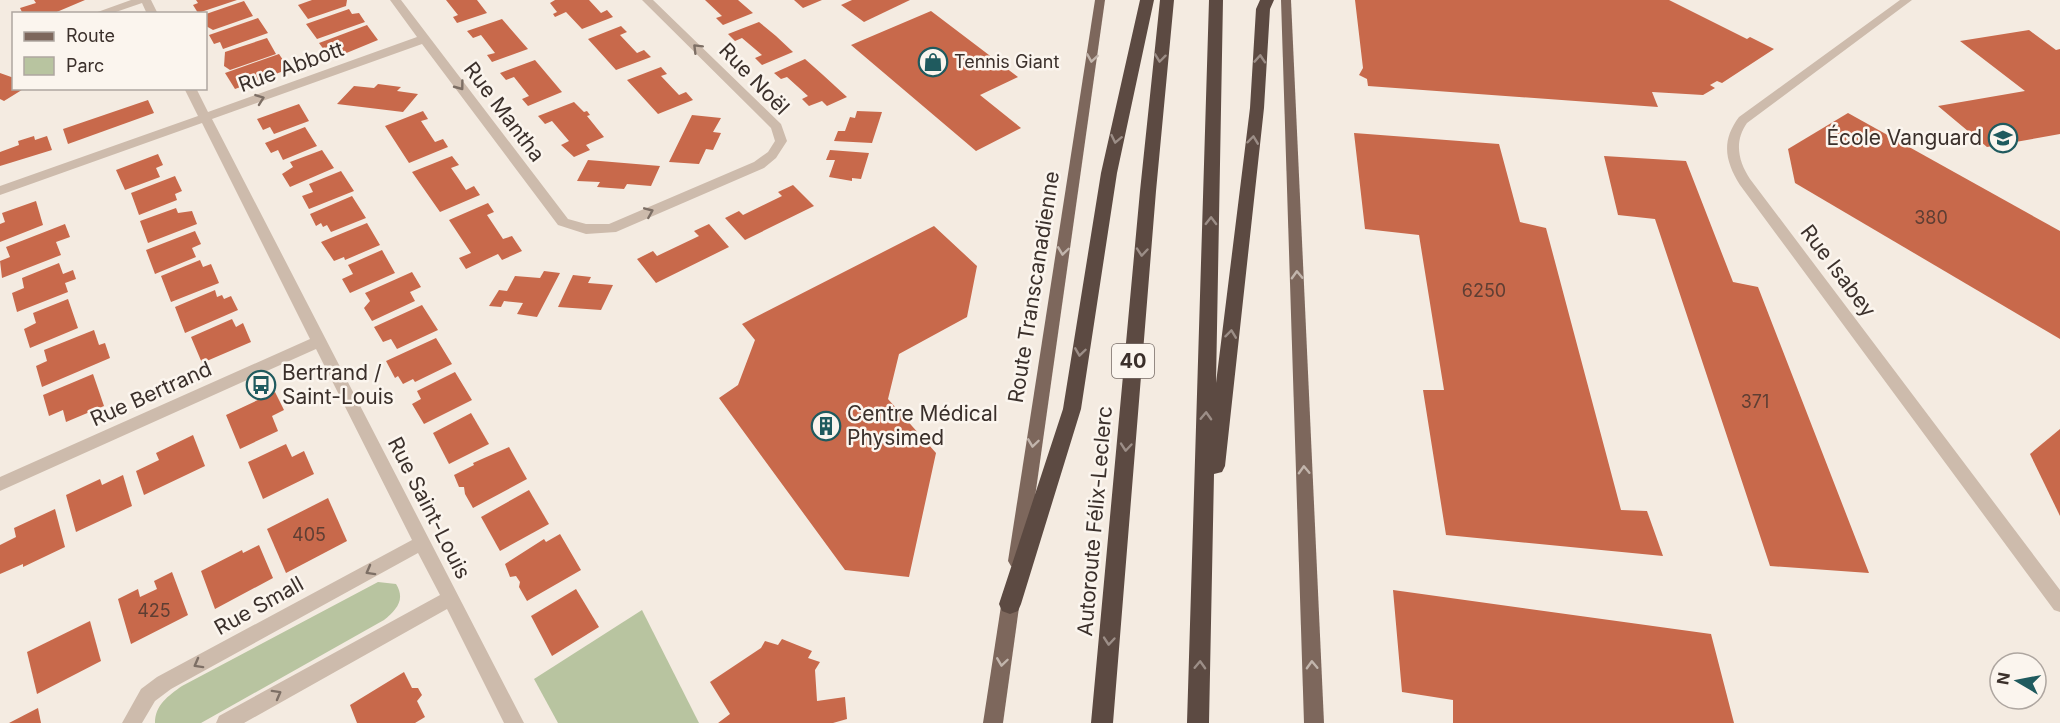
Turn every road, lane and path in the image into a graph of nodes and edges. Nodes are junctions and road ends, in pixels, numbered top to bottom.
1 (144, 0) edge
2 (395, 0) edge
3 (647, 0) edge
4 (1100, 0) edge
5 (1148, 0) edge
6 (1167, 0) edge
7 (1216, 0) edge
8 (1267, 0) edge
9 (1286, 0) edge
10 (1907, 0) edge
11 (104, 12) edge
12 (424, 39) junction
13 (191, 90) edge
14 (205, 119) junction
15 (0, 191) edge
16 (594, 230) joint
17 (320, 341) junction
18 (0, 484) edge
19 (421, 543) junction
20 (1202, 579) junction
21 (449, 599) junction
22 (1010, 604) junction
23 (2060, 604) edge
24 (132, 723) edge
25 (226, 723) edge
26 (513, 723) edge
27 (993, 723) edge
28 (1102, 723) edge
29 (1198, 723) edge
30 (1314, 723) edge

1 - 11 street
2 - 12 street, Rue Mantha
16 -> 3 street, Rue Noël
4 -> 22 main road, Route Transcanadienne
5 -> 22 highway
6 -> 28 highway, Autoroute Félix-Leclerc / 40
20 -> 7 highway
20 -> 8 highway
30 -> 9 main road
10 - 23 street, Rue Isabey
14 -> 12 street, Rue Abbott
12 -> 16 street, Rue Mantha
13 - 14 street, Rue Saint-Louis
14 - 15 street, Rue Abbott
14 - 17 street, Rue Saint-Louis
17 - 18 street, Rue Bertrand
17 - 19 street, Rue Saint-Louis
19 - 21 street, Rue Saint-Louis
19 -> 24 street, Rue Small
29 -> 20 highway
25 -> 21 street
21 - 26 street, Rue Saint-Louis
22 -> 27 main road, Route Transcanadienne

